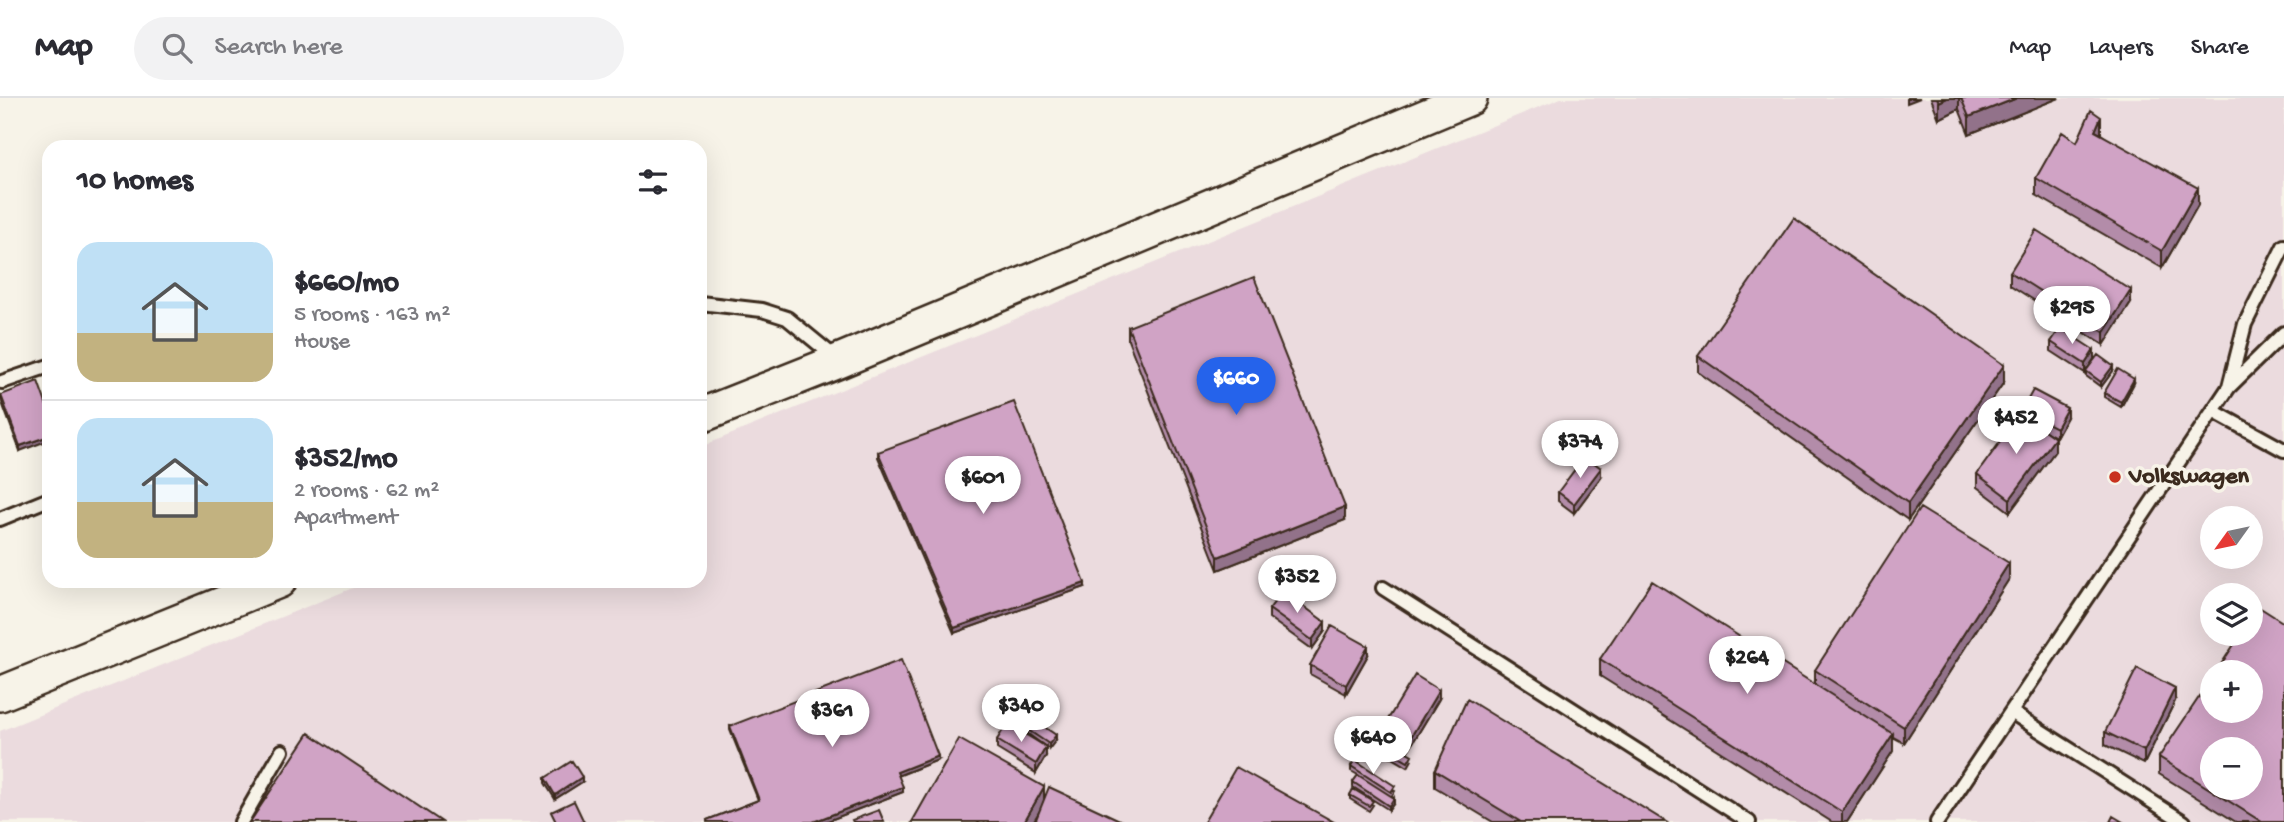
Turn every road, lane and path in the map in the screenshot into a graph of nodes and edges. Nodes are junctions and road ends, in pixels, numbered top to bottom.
1 (1470, 98) edge
2 (2284, 246) edge
3 (707, 304) edge
4 (2284, 332) edge
5 (839, 361) junction
6 (42, 368) edge
7 (2, 382) dead end
8 (2229, 387) junction
9 (2213, 411) junction
10 (707, 413) edge
11 (2284, 450) edge
12 (42, 502) edge
13 (0, 519) edge
14 (262, 588) edge
15 (1382, 588) dead end
16 (0, 694) edge
17 (2011, 712) junction
18 (282, 751) dead end
19 (241, 822) edge
20 (1749, 822) edge
21 (1937, 822) edge
22 (2184, 822) edge

1 - 5 main road
2 - 8 lane
3 - 5 lane
4 - 8 lane
5 - 10 main road
6 - 7 lane
8 - 9 lane
9 - 11 lane
9 - 17 lane
12 - 13 lane
14 - 16 main road
15 - 20 lane
17 - 21 lane
17 - 22 lane
18 - 19 lane

